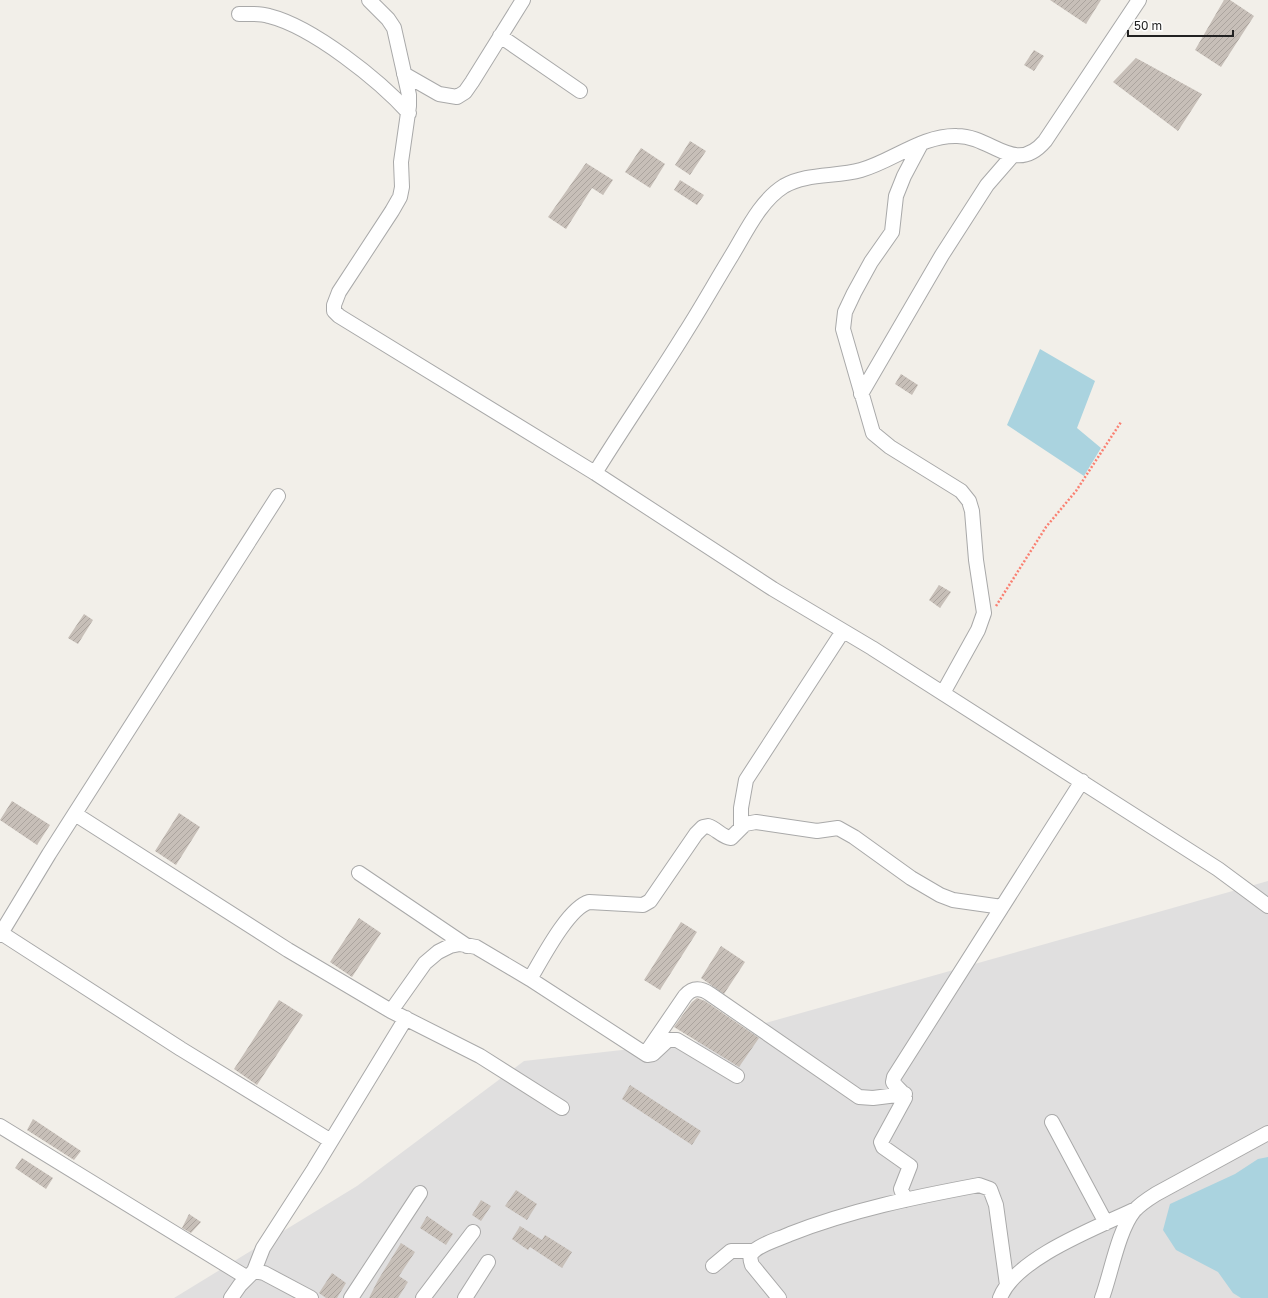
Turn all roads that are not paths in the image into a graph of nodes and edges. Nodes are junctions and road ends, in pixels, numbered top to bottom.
1 (369, 0) edge
2 (523, 0) edge
3 (1139, 0) edge
4 (239, 14) dead end
5 (500, 36) junction
6 (404, 74) junction
7 (580, 90) dead end
8 (409, 113) junction
9 (921, 144) junction
10 (1013, 155) junction
11 (861, 394) junction
12 (595, 473) junction
13 (278, 496) dead end
14 (843, 631) junction
15 (943, 693) junction
16 (1082, 781) junction
17 (75, 814) junction
18 (741, 828) junction
19 (359, 873) dead end
20 (1268, 906) edge
21 (1002, 907) junction
22 (0, 934) edge
23 (467, 946) junction
24 (530, 979) junction
25 (392, 1011) junction
26 (406, 1018) junction
27 (645, 1054) junction
28 (737, 1076) dead end
29 (905, 1094) junction
30 (562, 1108) dead end
31 (1052, 1122) dead end
32 (0, 1126) edge
33 (1268, 1133) edge
34 (331, 1141) junction
35 (420, 1193) dead end
36 (905, 1200) junction
37 (1137, 1209) junction
38 (1106, 1223) junction
39 (473, 1232) dead end
40 (754, 1251) junction
41 (488, 1262) dead end
42 (713, 1266) dead end
43 (250, 1274) junction
44 (1007, 1285) junction
45 (231, 1298) edge
46 (311, 1298) edge
47 (350, 1298) edge
48 (423, 1298) edge
49 (465, 1298) edge
50 (779, 1298) edge
51 (1000, 1298) edge
52 (1102, 1298) edge

1 - 6 street
2 - 5 street
3 - 10 street
4 - 8 street
5 - 6 street
5 - 7 street
6 - 8 street
8 - 12 street
9 - 10 street
9 - 11 street
9 - 12 street
10 - 11 street
11 - 15 street
12 - 14 street
13 - 17 street
14 - 15 street
14 - 18 street
15 - 16 street
16 - 20 street
16 - 21 street
17 - 22 street
17 - 25 street
18 - 21 street
18 - 24 street
19 - 23 street
21 - 29 street
22 - 34 street
23 - 24 street
23 - 25 street
24 - 27 street
25 - 26 street
26 - 30 street
26 - 34 street
27 - 28 street
27 - 29 street
29 - 36 street
31 - 38 street
32 - 43 street
33 - 37 street
34 - 43 street
35 - 47 street
36 - 40 street
36 - 44 street
37 - 38 street
37 - 52 street
38 - 44 street
39 - 48 street
40 - 42 street
40 - 50 street
41 - 49 street
43 - 45 street
43 - 46 street
44 - 51 street

